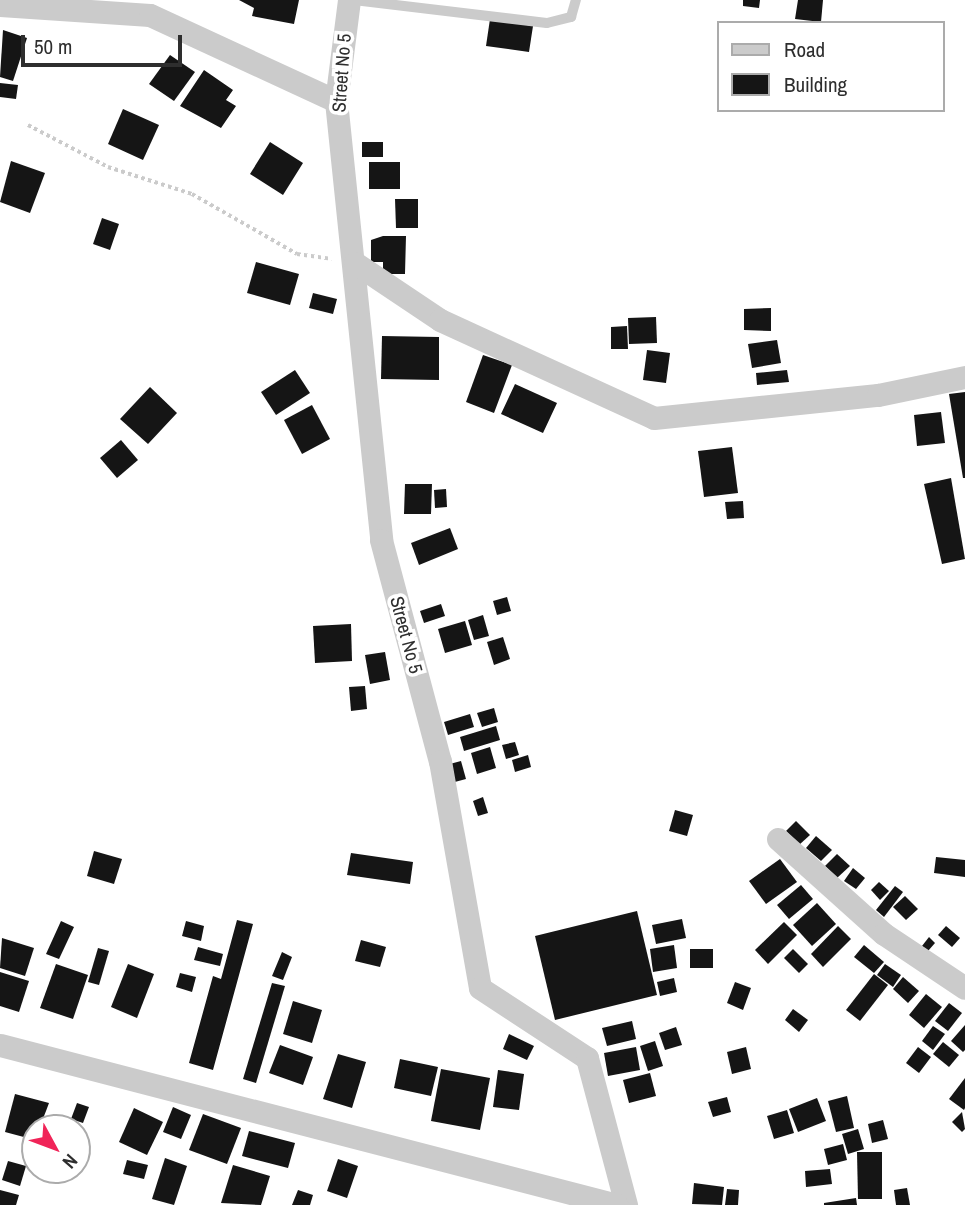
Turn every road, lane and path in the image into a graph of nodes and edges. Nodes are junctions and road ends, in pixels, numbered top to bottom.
1 (352, 0) edge
2 (576, 0) edge
3 (0, 5) edge
4 (336, 101) junction
5 (29, 125) dead end
6 (355, 263) junction
7 (965, 377) edge
8 (778, 839) dead end
9 (965, 989) edge
10 (0, 1045) edge
11 (617, 1205) edge
12 (626, 1205) edge

1 - 2 lane
1 - 4 street, Street No 5
3 - 4 street
4 - 6 street, Street No 5
5 - 6 path
6 - 7 street
6 - 12 street, Street No 5
8 - 9 street
10 - 11 street

